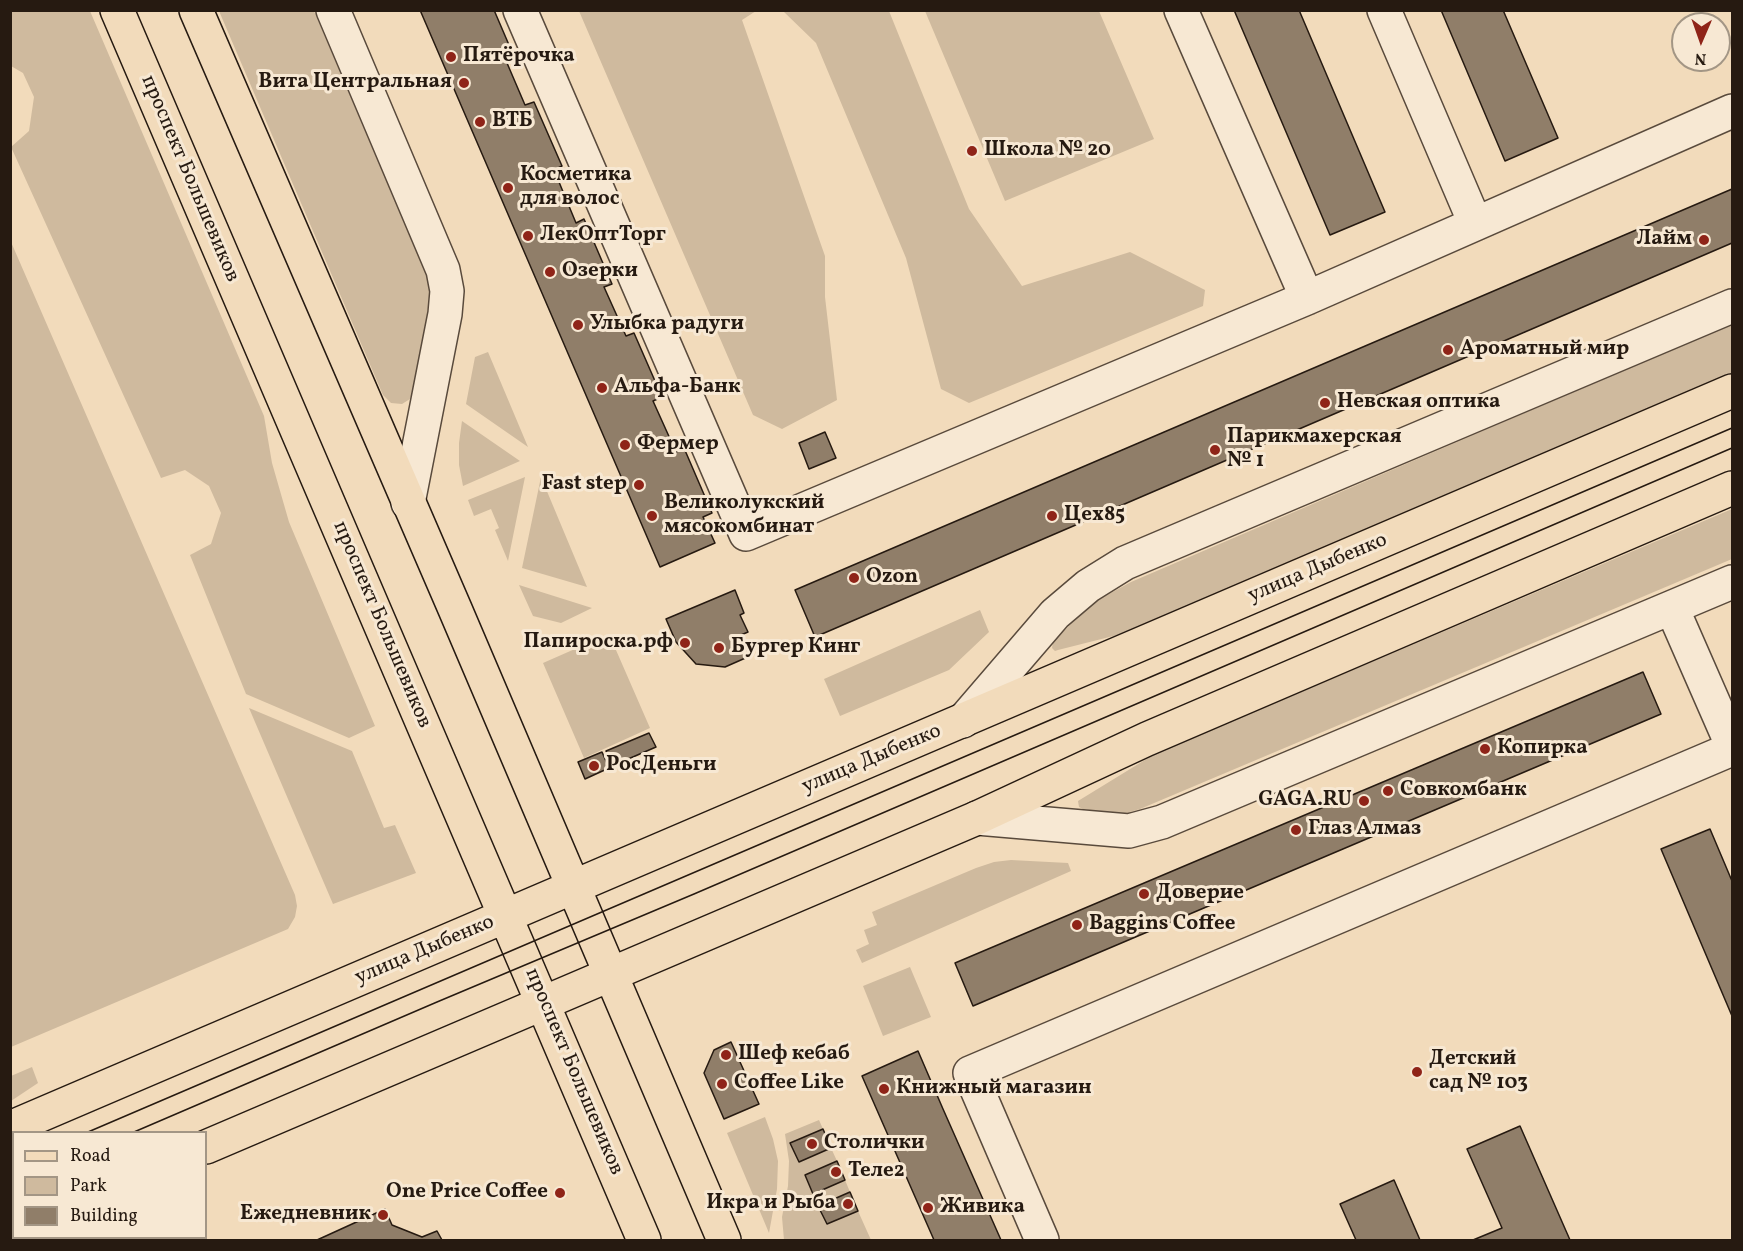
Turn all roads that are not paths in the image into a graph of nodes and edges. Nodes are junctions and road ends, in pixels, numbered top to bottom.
1 (117, 10) edge
2 (196, 10) edge
3 (333, 10) edge
4 (520, 10) edge
5 (1181, 10) edge
6 (1384, 10) edge
7 (1732, 111) edge
8 (1475, 224) junction
9 (1306, 298) junction
10 (1732, 306) edge
11 (1732, 391) edge
12 (1732, 488) edge
13 (408, 503) junction
14 (1732, 582) edge
15 (1672, 608) junction
16 (963, 721) junction
17 (1732, 745) edge
18 (1732, 750) edge
19 (976, 819) junction
20 (573, 887) junction
21 (506, 916) junction
22 (610, 974) junction
23 (543, 1003) junction
24 (10, 1128) edge
25 (207, 1147) edge
26 (644, 1240) edge
27 (724, 1240) edge
28 (1042, 1240) edge

1 - 21 main road, проспект Большевиков
2 - 13 main road
3 - 13 street
4 - 9 street
5 - 9 street
6 - 8 street
7 - 8 street
8 - 9 street
10 - 16 street
11 - 16 main road, улица Дыбенко
12 - 19 main road
13 - 20 main road
14 - 15 street
15 - 17 street
15 - 19 street
16 - 20 main road, улица Дыбенко
18 - 28 street
19 - 22 main road
20 - 21 main road, улица Дыбенко
20 - 22 main road
21 - 23 main road, проспект Большевиков
21 - 24 main road, улица Дыбенко
22 - 23 main road
22 - 27 main road
23 - 25 main road
23 - 26 main road, проспект Большевиков

